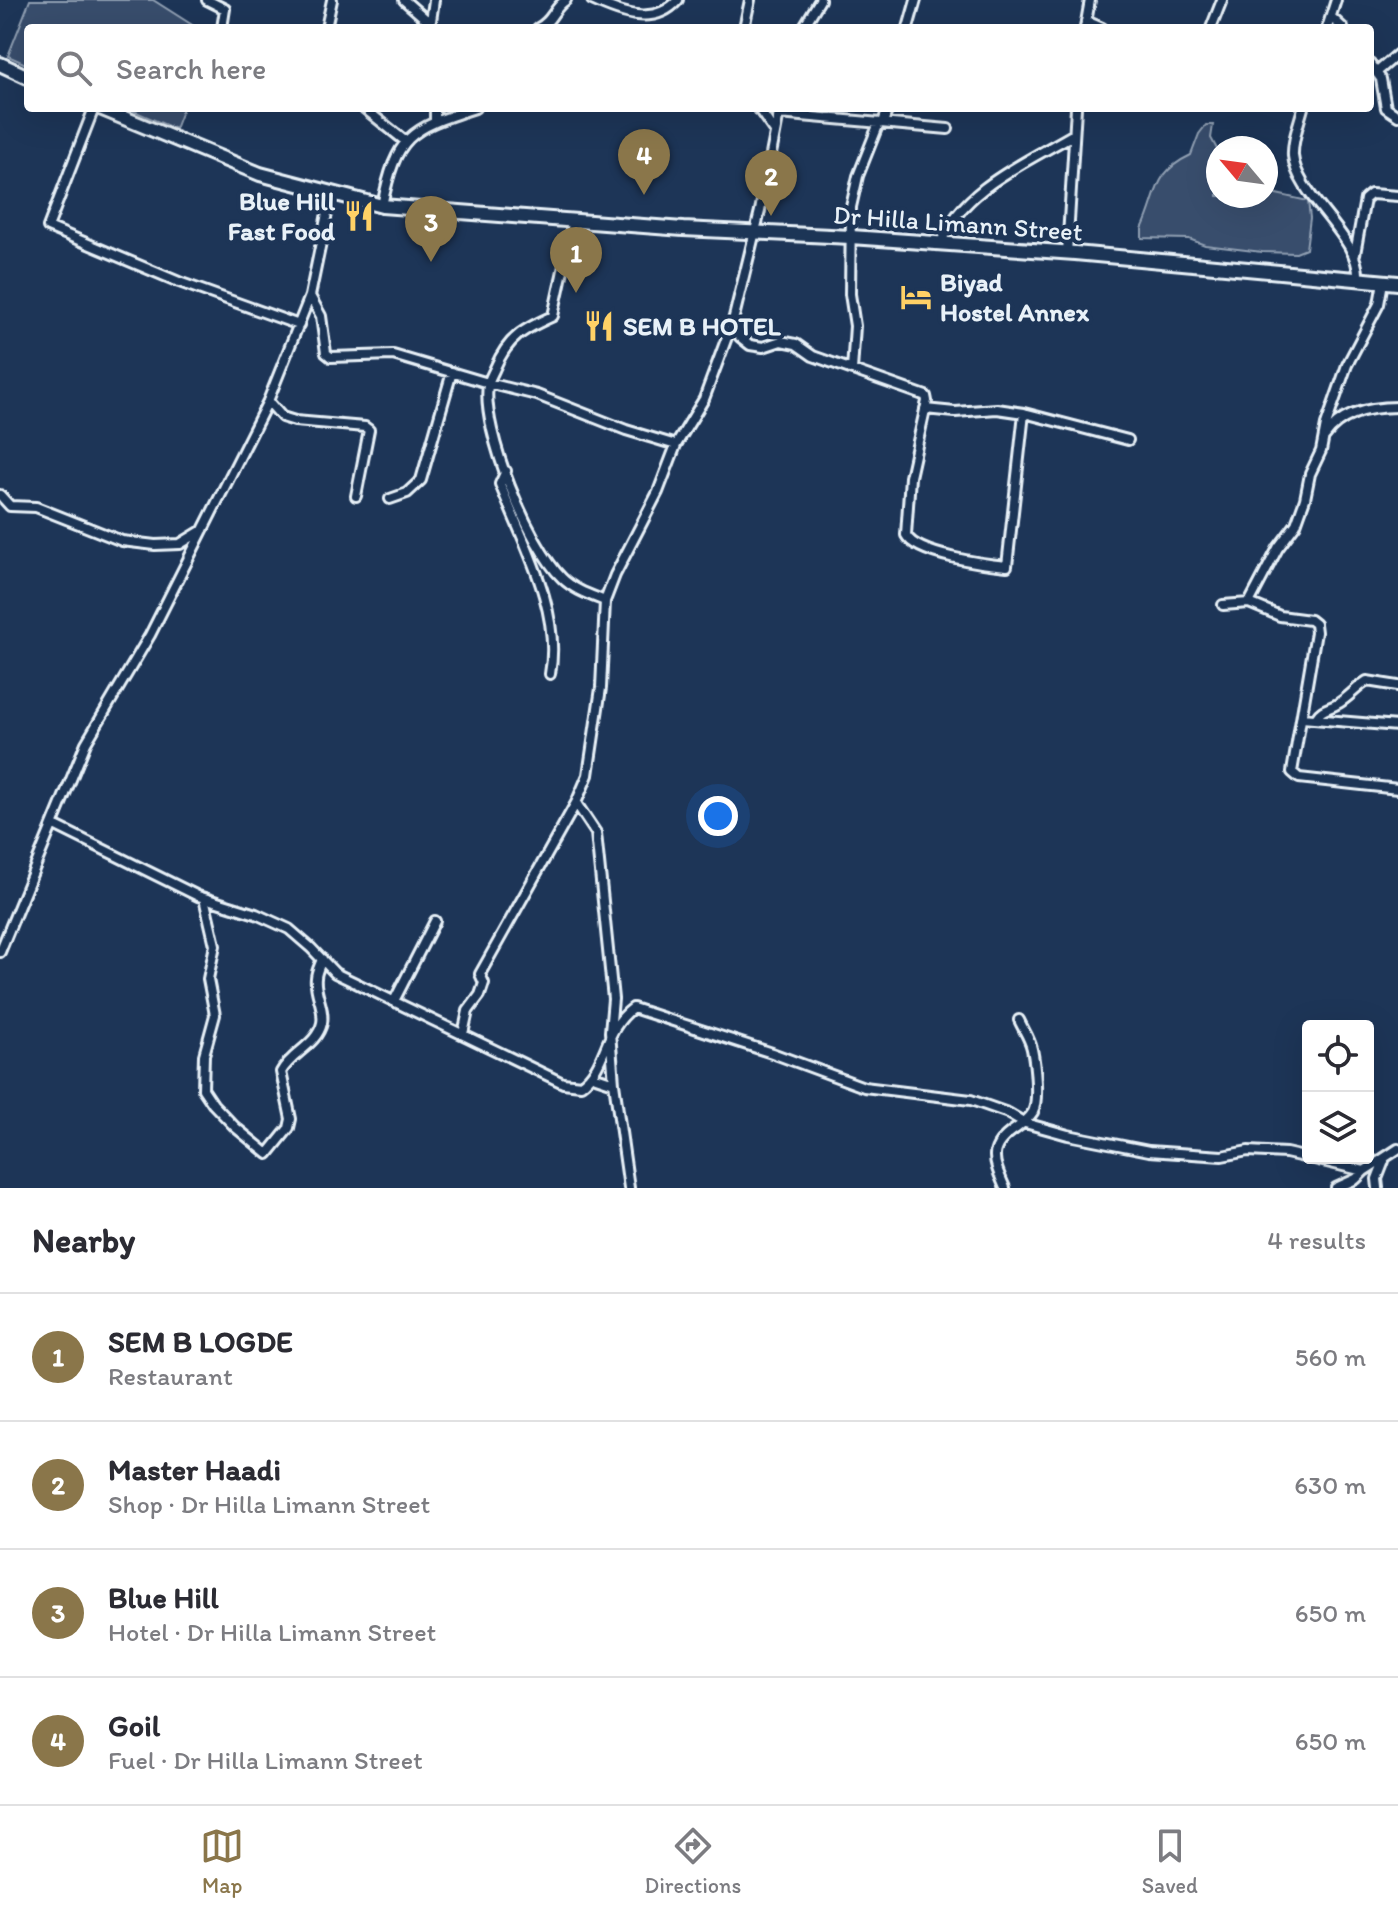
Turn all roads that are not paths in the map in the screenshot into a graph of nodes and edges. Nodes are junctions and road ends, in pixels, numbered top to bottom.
1 (207, 0) edge
2 (332, 0) edge
3 (404, 0) edge
4 (434, 0) edge
5 (566, 0) edge
6 (592, 0) edge
7 (678, 0) edge
8 (750, 0) edge
9 (820, 0) edge
10 (916, 0) edge
11 (1090, 0) edge
12 (1222, 0) edge
13 (1336, 0) edge
14 (1331, 17) junction
15 (223, 24) edge
16 (327, 24) edge
17 (428, 24) edge
18 (429, 24) edge
19 (545, 24) edge
20 (745, 24) edge
21 (805, 24) edge
22 (909, 24) edge
23 (1085, 24) edge
24 (1213, 24) edge
25 (1328, 24) edge
26 (1339, 24) edge
27 (1398, 54) edge
28 (0, 64) edge
29 (1374, 67) edge
30 (1374, 69) edge
31 (24, 75) edge
32 (92, 112) edge
33 (110, 112) edge
34 (369, 112) edge
35 (435, 112) edge
36 (464, 112) edge
37 (761, 112) edge
38 (779, 112) edge
39 (788, 112) edge
40 (886, 112) edge
41 (1076, 112) edge
42 (1302, 112) edge
43 (1398, 116) edge
44 (435, 122) junction
45 (881, 123) junction
46 (948, 129) dead end
47 (775, 132) junction
48 (1074, 134) junction
49 (405, 141) junction
50 (331, 194) junction
51 (1398, 196) edge
52 (382, 206) junction
53 (574, 220) junction
54 (754, 232) junction
55 (851, 237) junction
56 (941, 243) junction
57 (1067, 253) junction
58 (1355, 254) junction
59 (1358, 280) junction
60 (1383, 282) junction
61 (1398, 283) edge
62 (310, 296) junction
63 (733, 321) junction
64 (299, 325) junction
65 (852, 370) junction
66 (452, 372) junction
67 (488, 383) junction
68 (268, 401) junction
69 (1398, 407) edge
70 (925, 409) junction
71 (1024, 413) junction
72 (1325, 437) junction
73 (1128, 440) dead end
74 (676, 445) junction
75 (506, 471) junction
76 (0, 495) edge
77 (356, 496) dead end
78 (390, 499) dead end
79 (204, 529) junction
80 (605, 601) junction
81 (1249, 603) junction
82 (1223, 605) dead end
83 (550, 674) dead end
84 (1398, 686) edge
85 (1302, 718) junction
86 (1316, 718) junction
87 (1398, 726) edge
88 (1398, 789) edge
89 (576, 803) junction
90 (54, 825) junction
91 (204, 898) junction
92 (435, 921) dead end
93 (0, 952) edge
94 (322, 959) junction
95 (613, 999) junction
96 (394, 1001) junction
97 (633, 1008) junction
98 (1019, 1020) dead end
99 (610, 1032) junction
100 (463, 1034) junction
101 (593, 1076) junction
102 (614, 1083) junction
103 (1025, 1123) junction
104 (1398, 1149) edge
105 (1302, 1156) edge
106 (1384, 1160) junction
107 (1334, 1164) edge
108 (1364, 1171) junction
109 (629, 1188) edge
110 (1005, 1188) edge
111 (1336, 1188) edge
112 (1378, 1188) edge

1 - 15 street
2 - 16 street
3 - 17 street
4 - 18 street
5 - 19 street
6 - 7 street
8 - 20 street
9 - 21 street
10 - 22 street
11 - 23 street
12 - 24 street
13 - 14 street
14 - 25 street
14 - 26 street
27 - 29 street
28 - 31 highway
30 - 43 street
32 - 64 street
33 - 50 highway, Dr Hilla Limann Street
34 - 49 street
35 - 44 street
36 - 44 street
37 - 47 street
38 - 47 street
39 - 45 street
40 - 45 street
41 - 48 street
42 - 58 street
44 - 49 street
45 - 46 street
45 - 55 street
47 - 54 street
48 - 56 street
48 - 57 street
49 - 52 street
50 - 52 highway, Dr Hilla Limann Street
50 - 62 street
51 - 58 street
52 - 53 highway, Dr Hilla Limann Street
53 - 54 highway, Dr Hilla Limann Street
53 - 67 street
54 - 55 highway, Dr Hilla Limann Street
54 - 63 street
55 - 56 highway, Dr Hilla Limann Street
55 - 65 street
56 - 57 highway, Dr Hilla Limann Street
57 - 59 highway, Dr Hilla Limann Street
58 - 59 street
59 - 60 highway, Dr Hilla Limann Street
60 - 61 highway, Dr Hilla Limann Street
60 - 72 street
62 - 64 street
62 - 66 street
63 - 65 street
63 - 74 street
64 - 68 street
65 - 70 street
66 - 67 street
66 - 78 street
67 - 74 street
67 - 75 street
68 - 77 street
68 - 79 street
69 - 72 street
70 - 71 street
70 - 71 street
71 - 73 street
72 - 81 street
74 - 80 street
75 - 80 street
75 - 83 street
76 - 79 street
79 - 90 street
80 - 89 street
81 - 82 street
81 - 85 street
84 - 86 street
85 - 86 street
85 - 88 street
86 - 87 street
89 - 95 street
89 - 100 street
90 - 91 street
90 - 93 street
91 - 94 street
91 - 94 street
92 - 96 street
94 - 96 street
95 - 97 street
95 - 99 street
96 - 100 street
97 - 99 street
97 - 103 street
98 - 103 street
99 - 101 street
99 - 102 street
100 - 101 street
101 - 102 street
102 - 109 street
103 - 105 street
103 - 110 street
104 - 106 street
106 - 108 street
106 - 112 street
107 - 108 street
108 - 111 street

